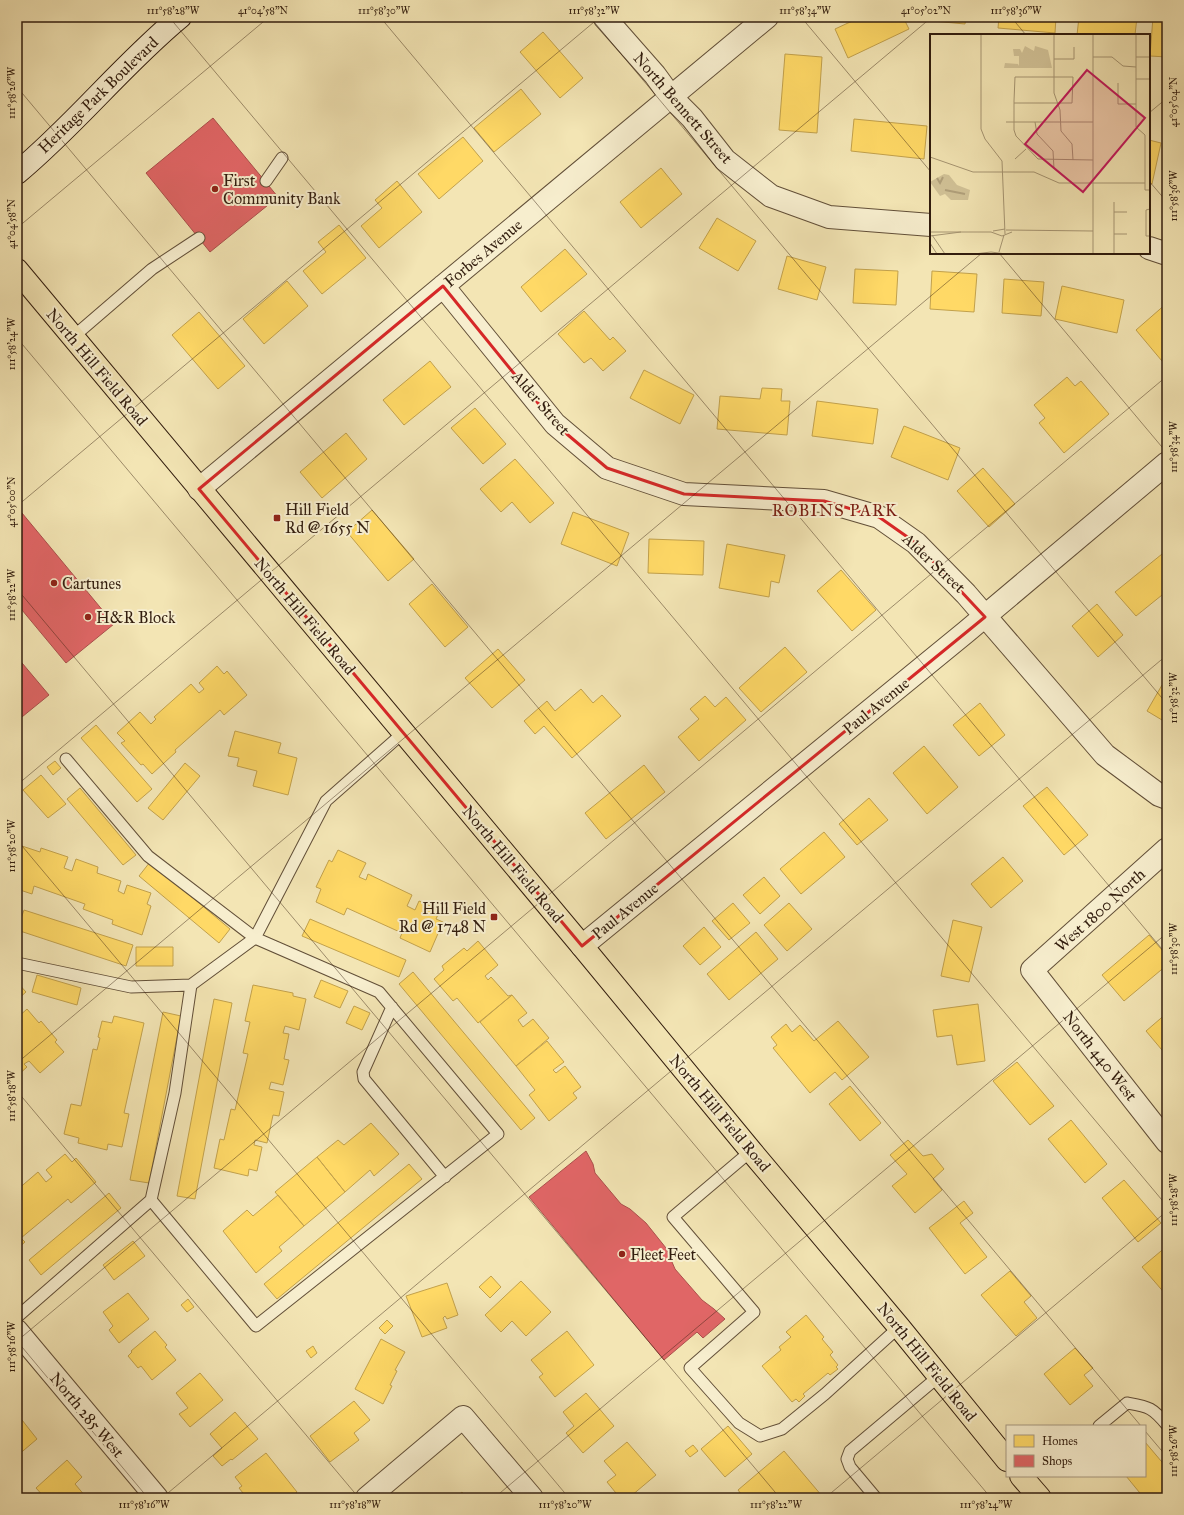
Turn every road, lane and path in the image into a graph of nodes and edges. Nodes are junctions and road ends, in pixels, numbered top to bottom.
1 (180, 17) edge
2 (604, 17) edge
3 (767, 17) edge
4 (671, 97) junction
5 (282, 158) dead end
6 (17, 173) edge
7 (266, 181) dead end
8 (930, 225) edge
9 (199, 238) dead end
10 (1150, 248) edge
11 (1167, 254) edge
12 (17, 270) edge
13 (443, 286) junction
14 (73, 337) junction
15 (1167, 462) edge
16 (199, 489) junction
17 (985, 617) junction
18 (403, 733) junction
19 (66, 760) dead end
20 (1167, 798) edge
21 (1167, 849) edge
22 (255, 938) junction
23 (582, 946) junction
24 (17, 963) edge
25 (1032, 970) joint
26 (191, 985) junction
27 (392, 1007) junction
28 (1167, 1142) edge
29 (751, 1151) junction
30 (445, 1177) junction
31 (150, 1200) junction
32 (17, 1318) edge
33 (899, 1327) junction
34 (17, 1331) edge
35 (938, 1377) junction
36 (1100, 1425) edge
37 (1167, 1425) edge
38 (1006, 1459) edge
39 (157, 1498) edge
40 (367, 1498) edge
41 (532, 1498) edge
42 (876, 1498) edge

1 - 6 street, Heritage Park Boulevard
2 - 4 street, North Bennett Street
3 - 4 street, Forbes Avenue
4 - 8 street, North Bennett Street
4 - 13 street, Forbes Avenue
5 - 7 lane
9 - 14 lane
10 - 11 street
12 - 14 main road, North Hill Field Road
13 - 16 street, Forbes Avenue
13 - 17 street, Alder Street
14 - 16 main road, North Hill Field Road
15 - 17 street, Paul Avenue
16 - 18 main road, North Hill Field Road
17 - 20 street, Alder Street
17 - 23 street, Paul Avenue
18 - 22 lane
18 - 23 main road, North Hill Field Road
19 - 22 lane
21 - 25 street, West 1800 North
22 - 26 lane
22 - 27 lane
23 - 29 main road, North Hill Field Road
24 - 26 lane
25 - 28 street, North 440 West
26 - 31 lane
27 - 30 lane
27 - 30 lane
29 - 33 main road, North Hill Field Road
29 - 33 lane
30 - 31 lane
31 - 32 lane
33 - 35 main road, North Hill Field Road
34 - 39 street, North 285 West
35 - 38 main road, North Hill Field Road
35 - 42 lane
36 - 37 lane
40 - 41 street

